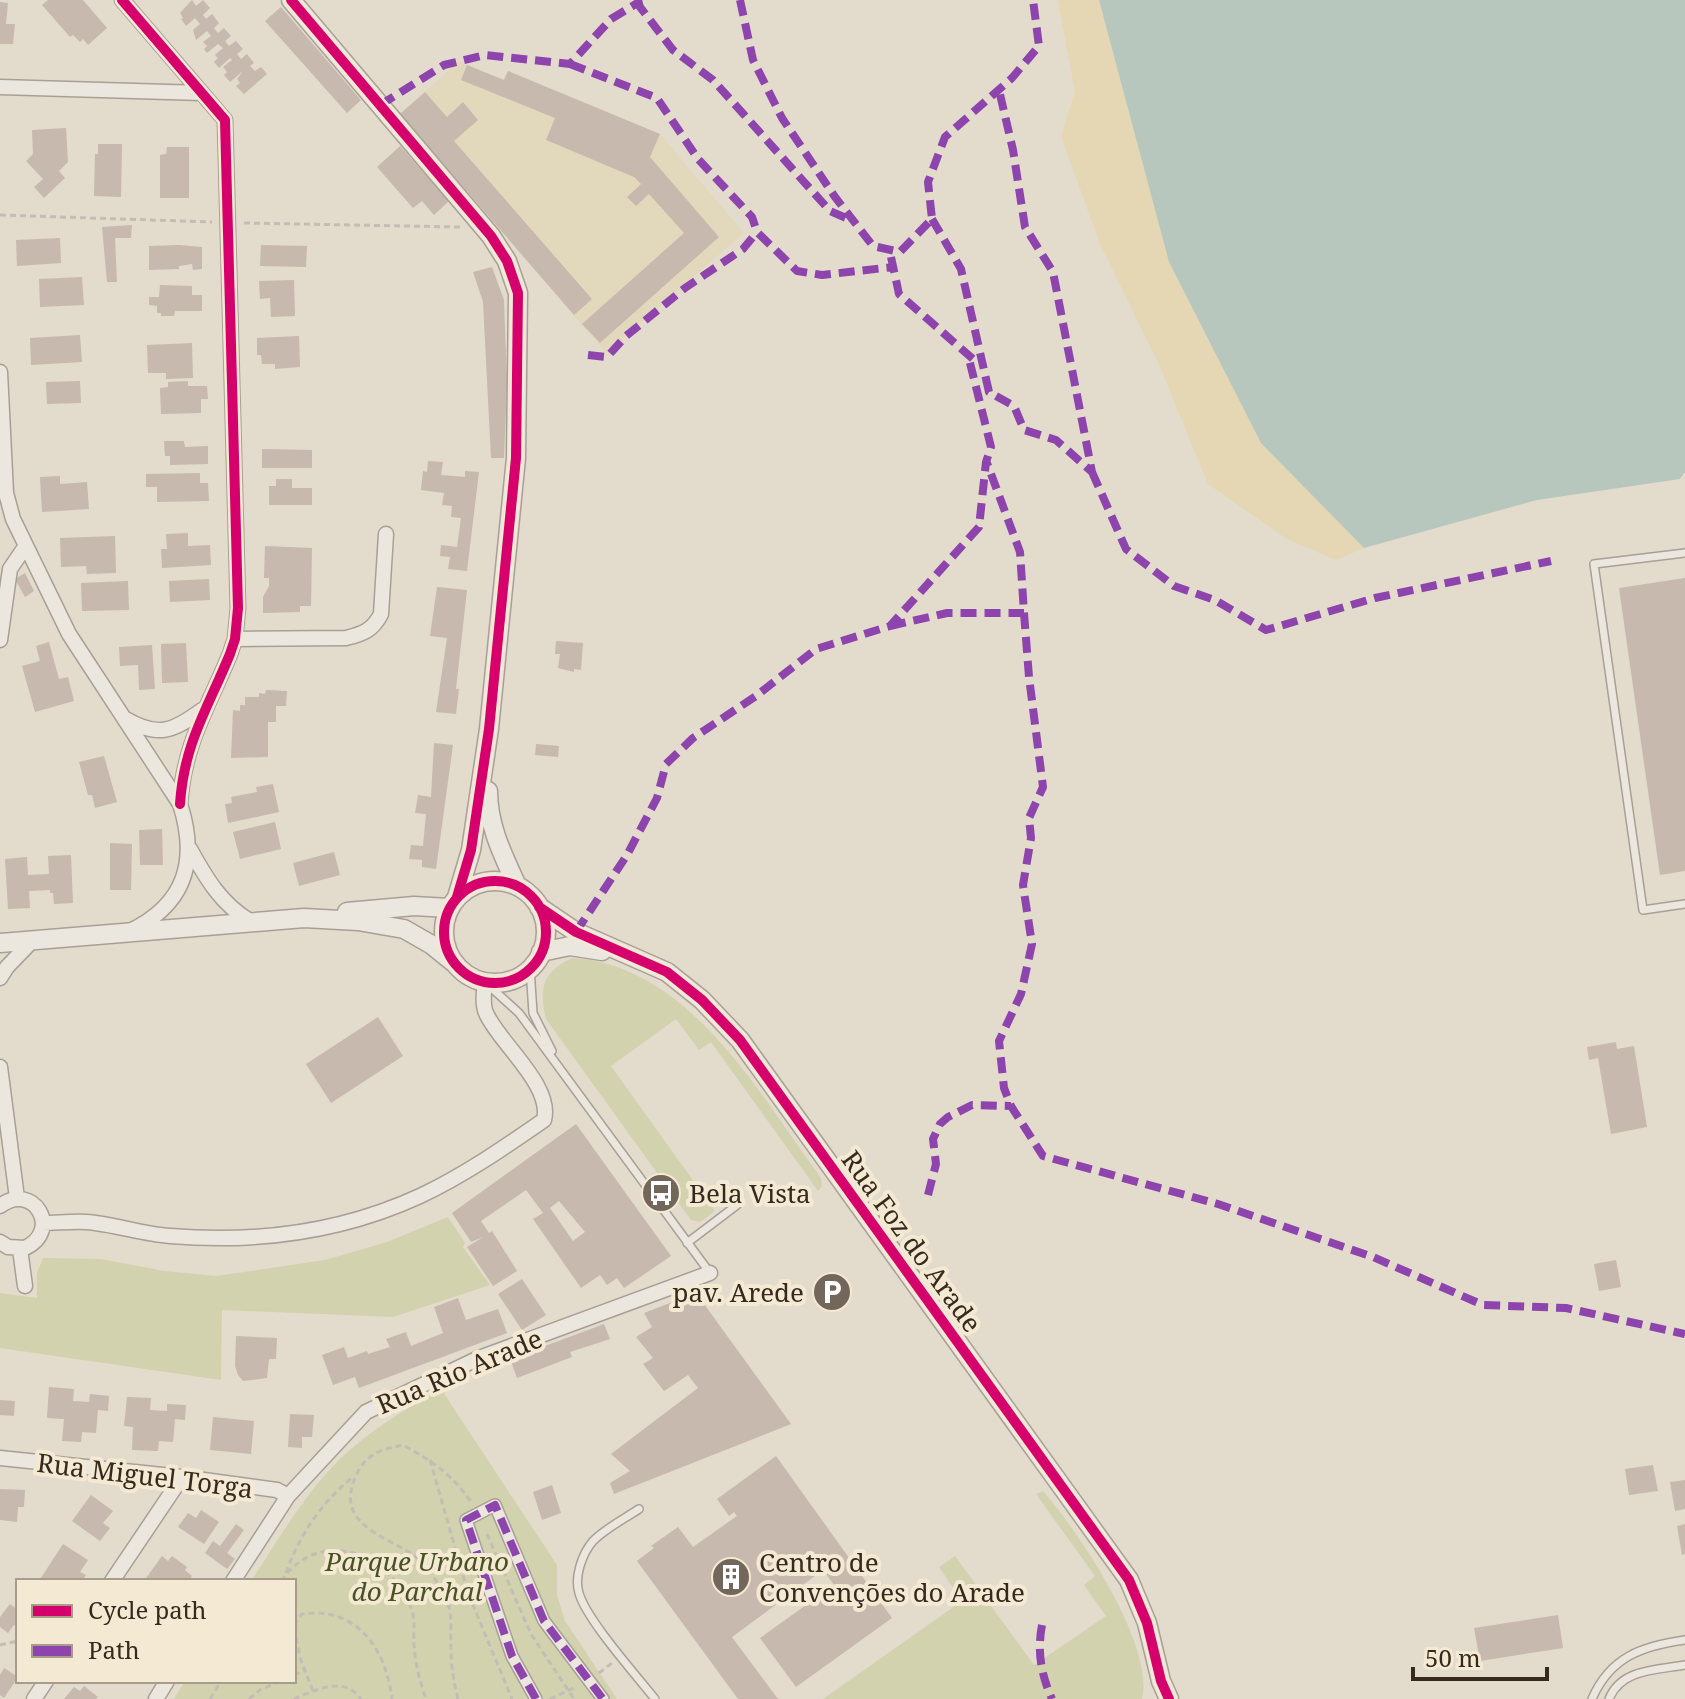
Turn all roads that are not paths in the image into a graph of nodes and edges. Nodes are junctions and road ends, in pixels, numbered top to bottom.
1 (122, 0) edge
2 (291, 0) edge
3 (0, 87) edge
4 (202, 93) junction
5 (0, 372) edge
6 (386, 534) dead end
7 (25, 547) junction
8 (1685, 553) edge
9 (235, 639) junction
10 (0, 640) edge
11 (203, 709) junction
12 (121, 716) junction
13 (489, 729) junction
14 (180, 804) junction
15 (190, 848) junction
16 (517, 886) junction
17 (453, 903) junction
18 (1685, 904) edge
19 (539, 907) junction
20 (304, 918) junction
21 (250, 921) junction
22 (127, 933) junction
23 (33, 940) junction
24 (0, 943) edge
25 (541, 952) junction
26 (628, 956) junction
27 (453, 962) junction
28 (530, 968) junction
29 (0, 978) edge
30 (485, 982) junction
31 (0, 1067) edge
32 (560, 1068) junction
33 (17, 1198) junction
34 (737, 1205) dead end
35 (0, 1206) edge
36 (43, 1223) junction
37 (0, 1242) edge
38 (687, 1243) junction
39 (20, 1249) junction
40 (710, 1273) joint
41 (25, 1286) dead end
42 (0, 1458) edge
43 (182, 1477) junction
44 (288, 1496) junction
45 (639, 1509) dead end
46 (113, 1579) edge
47 (234, 1579) edge
48 (1685, 1640) edge
49 (1685, 1665) edge
50 (1161, 1681) junction
51 (536, 1699) edge
52 (603, 1699) edge
53 (655, 1699) edge
54 (1156, 1699) edge
55 (1169, 1699) edge
56 (1592, 1699) edge
57 (1609, 1699) edge

1 - 4 street
2 - 13 street
3 - 4 street
4 - 9 street
5 - 7 street
6 - 9 street
7 - 10 street
7 - 12 street
8 - 18 lane
9 - 11 street
11 - 12 street
11 - 14 street
12 - 14 street
13 - 16 street, Rua Foz do Arade
13 - 17 street
14 - 15 street
15 - 21 street
15 - 22 street
16 - 17 street
16 - 19 street, Rua Foz do Arade
17 - 20 street
17 - 27 street
19 - 25 street
19 - 26 street, Rua Foz do Arade
20 - 21 street
20 - 27 street
21 - 22 street
22 - 23 street
23 - 24 street
23 - 29 street
25 - 26 street, Rua Foz do Arade
25 - 28 street
26 - 50 street, Rua Foz do Arade
27 - 30 street
28 - 30 street
28 - 32 lane
30 - 32 lane
30 - 36 street
31 - 33 street
32 - 38 lane
33 - 35 street
33 - 36 street
34 - 38 lane
36 - 39 street
37 - 39 street
38 - 40 lane
39 - 41 street
40 - 44 street, Rua Rio Arade
42 - 43 street, Rua Miguel Torga
43 - 44 street, Rua Miguel Torga
43 - 46 street
44 - 47 street, Rua Rio Arade
45 - 53 lane
48 - 56 lane
49 - 57 lane
50 - 54 street, Rua Foz do Arade
50 - 55 street, Rua Foz do Arade
51 - 52 street

